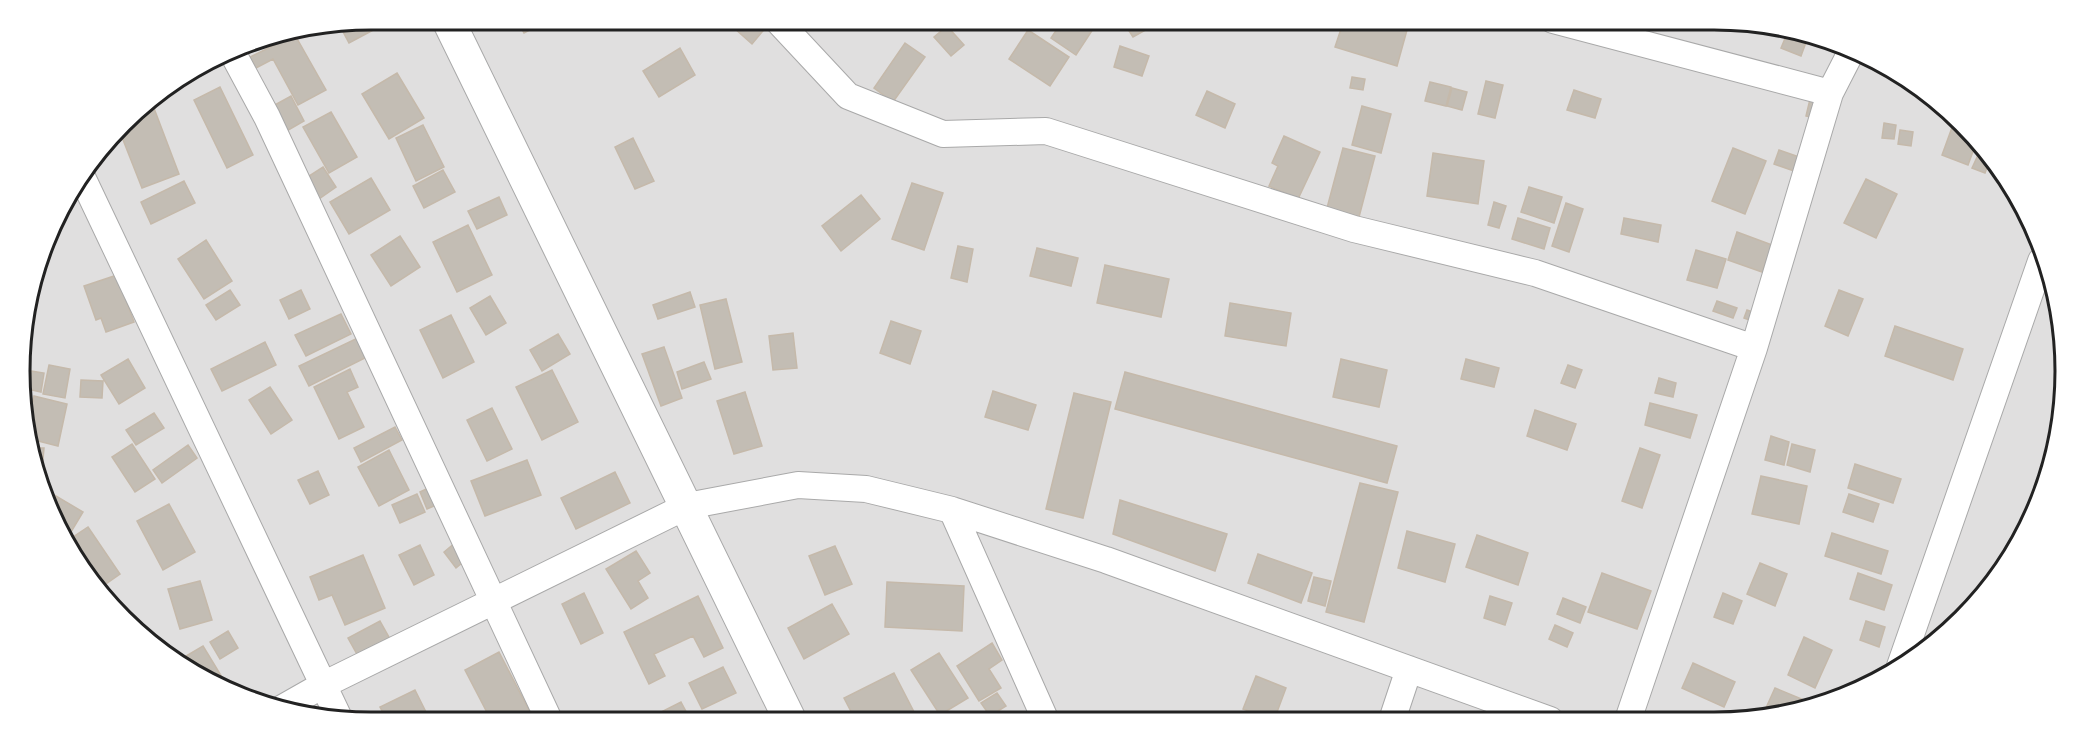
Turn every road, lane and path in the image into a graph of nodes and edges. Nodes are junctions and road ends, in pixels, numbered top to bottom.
1 (453, 30) edge
2 (786, 30) edge
3 (1591, 30) edge
4 (235, 58) edge
5 (1848, 58) edge
6 (1830, 93) junction
7 (86, 184) edge
8 (2039, 267) edge
9 (1754, 348) junction
10 (687, 506) junction
11 (952, 510) junction
12 (494, 602) junction
13 (1904, 654) edge
14 (1409, 669) junction
15 (323, 685) junction
16 (293, 702) edge
17 (335, 710) edge
18 (545, 712) edge
19 (786, 712) edge
20 (1042, 712) edge
21 (1395, 712) edge
22 (1528, 712) edge
23 (1631, 712) edge

1 - 10 street
2 - 9 street
3 - 6 street
4 - 12 street
5 - 6 street
6 - 9 street
7 - 15 street
8 - 13 street
9 - 23 street
10 - 11 street
10 - 12 street
10 - 19 street
11 - 14 street
11 - 20 street
12 - 15 street
12 - 18 street
14 - 21 street
14 - 22 street
15 - 16 street
15 - 17 street

